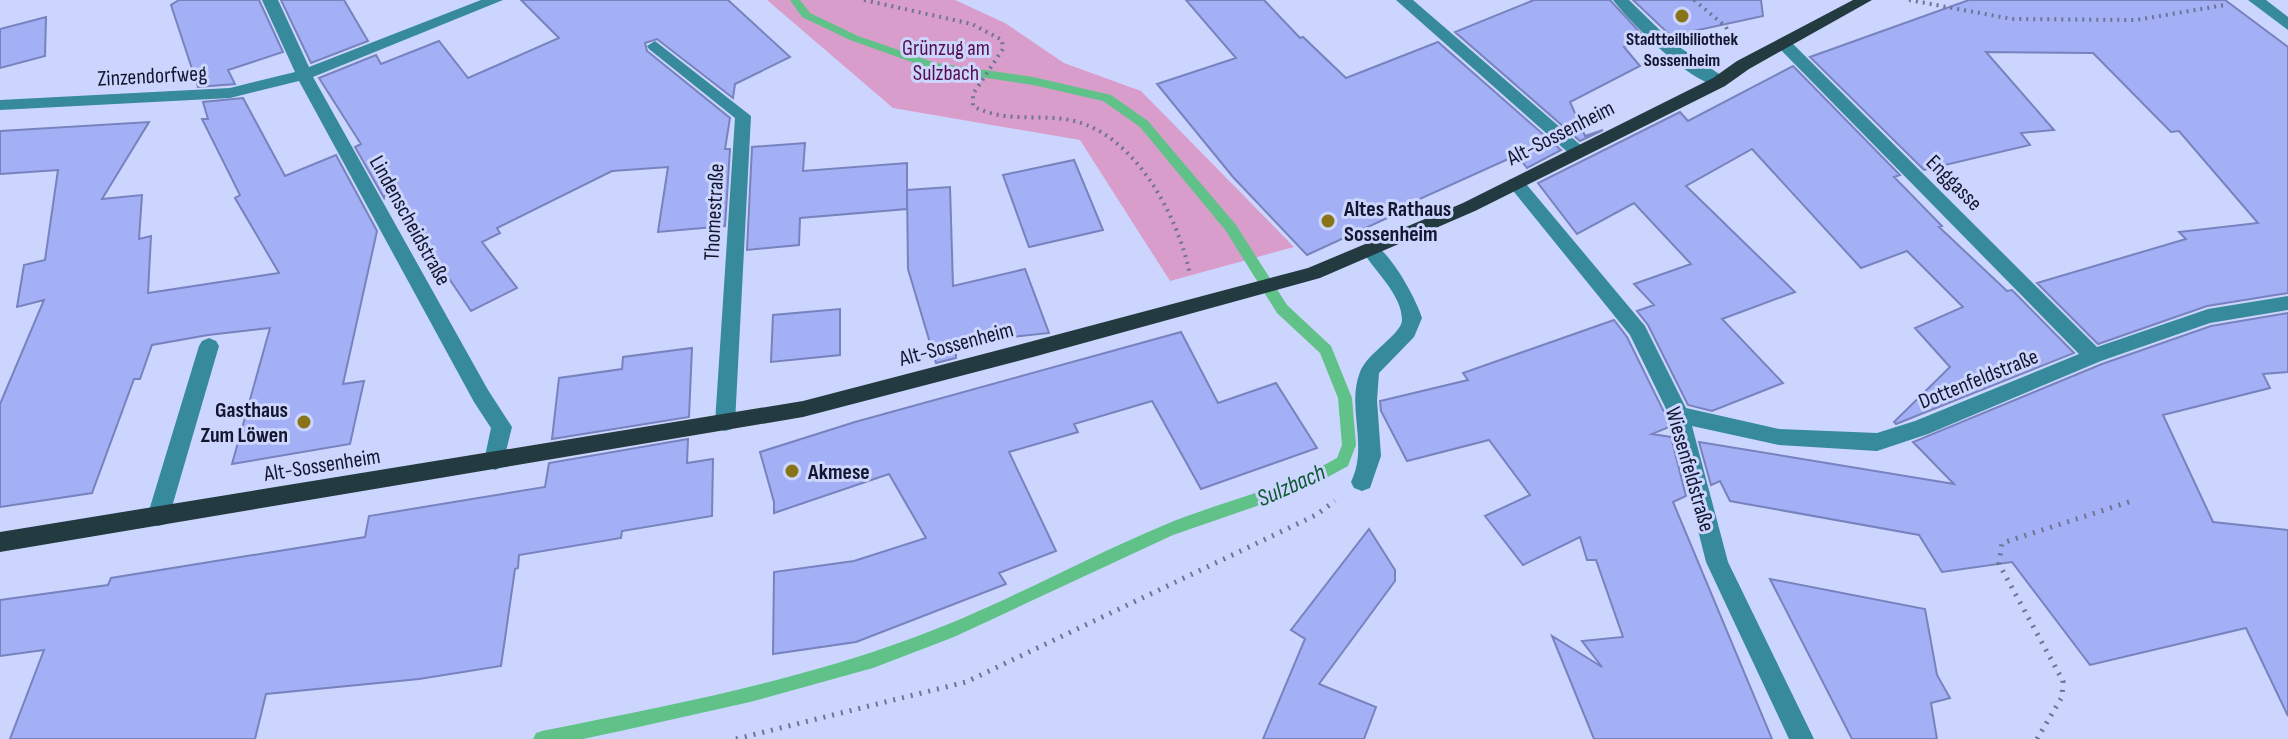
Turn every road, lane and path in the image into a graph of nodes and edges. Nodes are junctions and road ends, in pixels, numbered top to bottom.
1 (270, 0) edge
2 (495, 0) edge
3 (864, 0) edge
4 (1404, 0) edge
5 (1621, 0) edge
6 (1694, 0) edge
7 (1864, 0) edge
8 (1909, 0) edge
9 (2256, 0) edge
10 (2239, 2) dead end
11 (2288, 25) edge
12 (1783, 43) junction
13 (655, 46) dead end
14 (1743, 65) junction
15 (304, 75) junction
16 (1719, 82) junction
17 (0, 105) edge
18 (1578, 152) junction
19 (1516, 183) junction
20 (1371, 250) junction
21 (1217, 300) junction
22 (2288, 303) edge
23 (209, 346) dead end
24 (2094, 356) junction
25 (1679, 415) junction
26 (725, 423) junction
27 (495, 461) junction
28 (1362, 482) joint
29 (2132, 501) dead end
30 (158, 517) junction
31 (0, 542) edge
32 (736, 739) edge
33 (1802, 739) edge
34 (2037, 739) edge

1 - 15 street, Lindenscheidstraße
2 - 15 street, Zinzendorfweg
3 - 21 path
4 - 18 street
5 - 16 street
6 - 14 path
7 - 12 main road, Alt-Sossenheim
8 - 10 path
9 - 11 street
12 - 14 main road, Alt-Sossenheim
12 - 24 street, Enggasse
13 - 26 street, Thomestraße
14 - 16 main road, Alt-Sossenheim
15 - 17 street, Zinzendorfweg
15 - 27 street, Lindenscheidstraße
16 - 18 main road, Alt-Sossenheim
18 - 19 main road, Alt-Sossenheim
19 - 20 main road, Alt-Sossenheim
19 - 25 street, Wiesenfeldstraße
20 - 21 main road, Alt-Sossenheim
20 - 28 street
21 - 26 main road, Alt-Sossenheim
22 - 24 street, Dottenfeldstraße
23 - 30 street
24 - 25 street, Dottenfeldstraße
25 - 33 street, Wiesenfeldstraße
26 - 27 main road, Alt-Sossenheim
27 - 30 main road, Alt-Sossenheim
28 - 32 path
29 - 34 path
30 - 31 main road, Alt-Sossenheim

